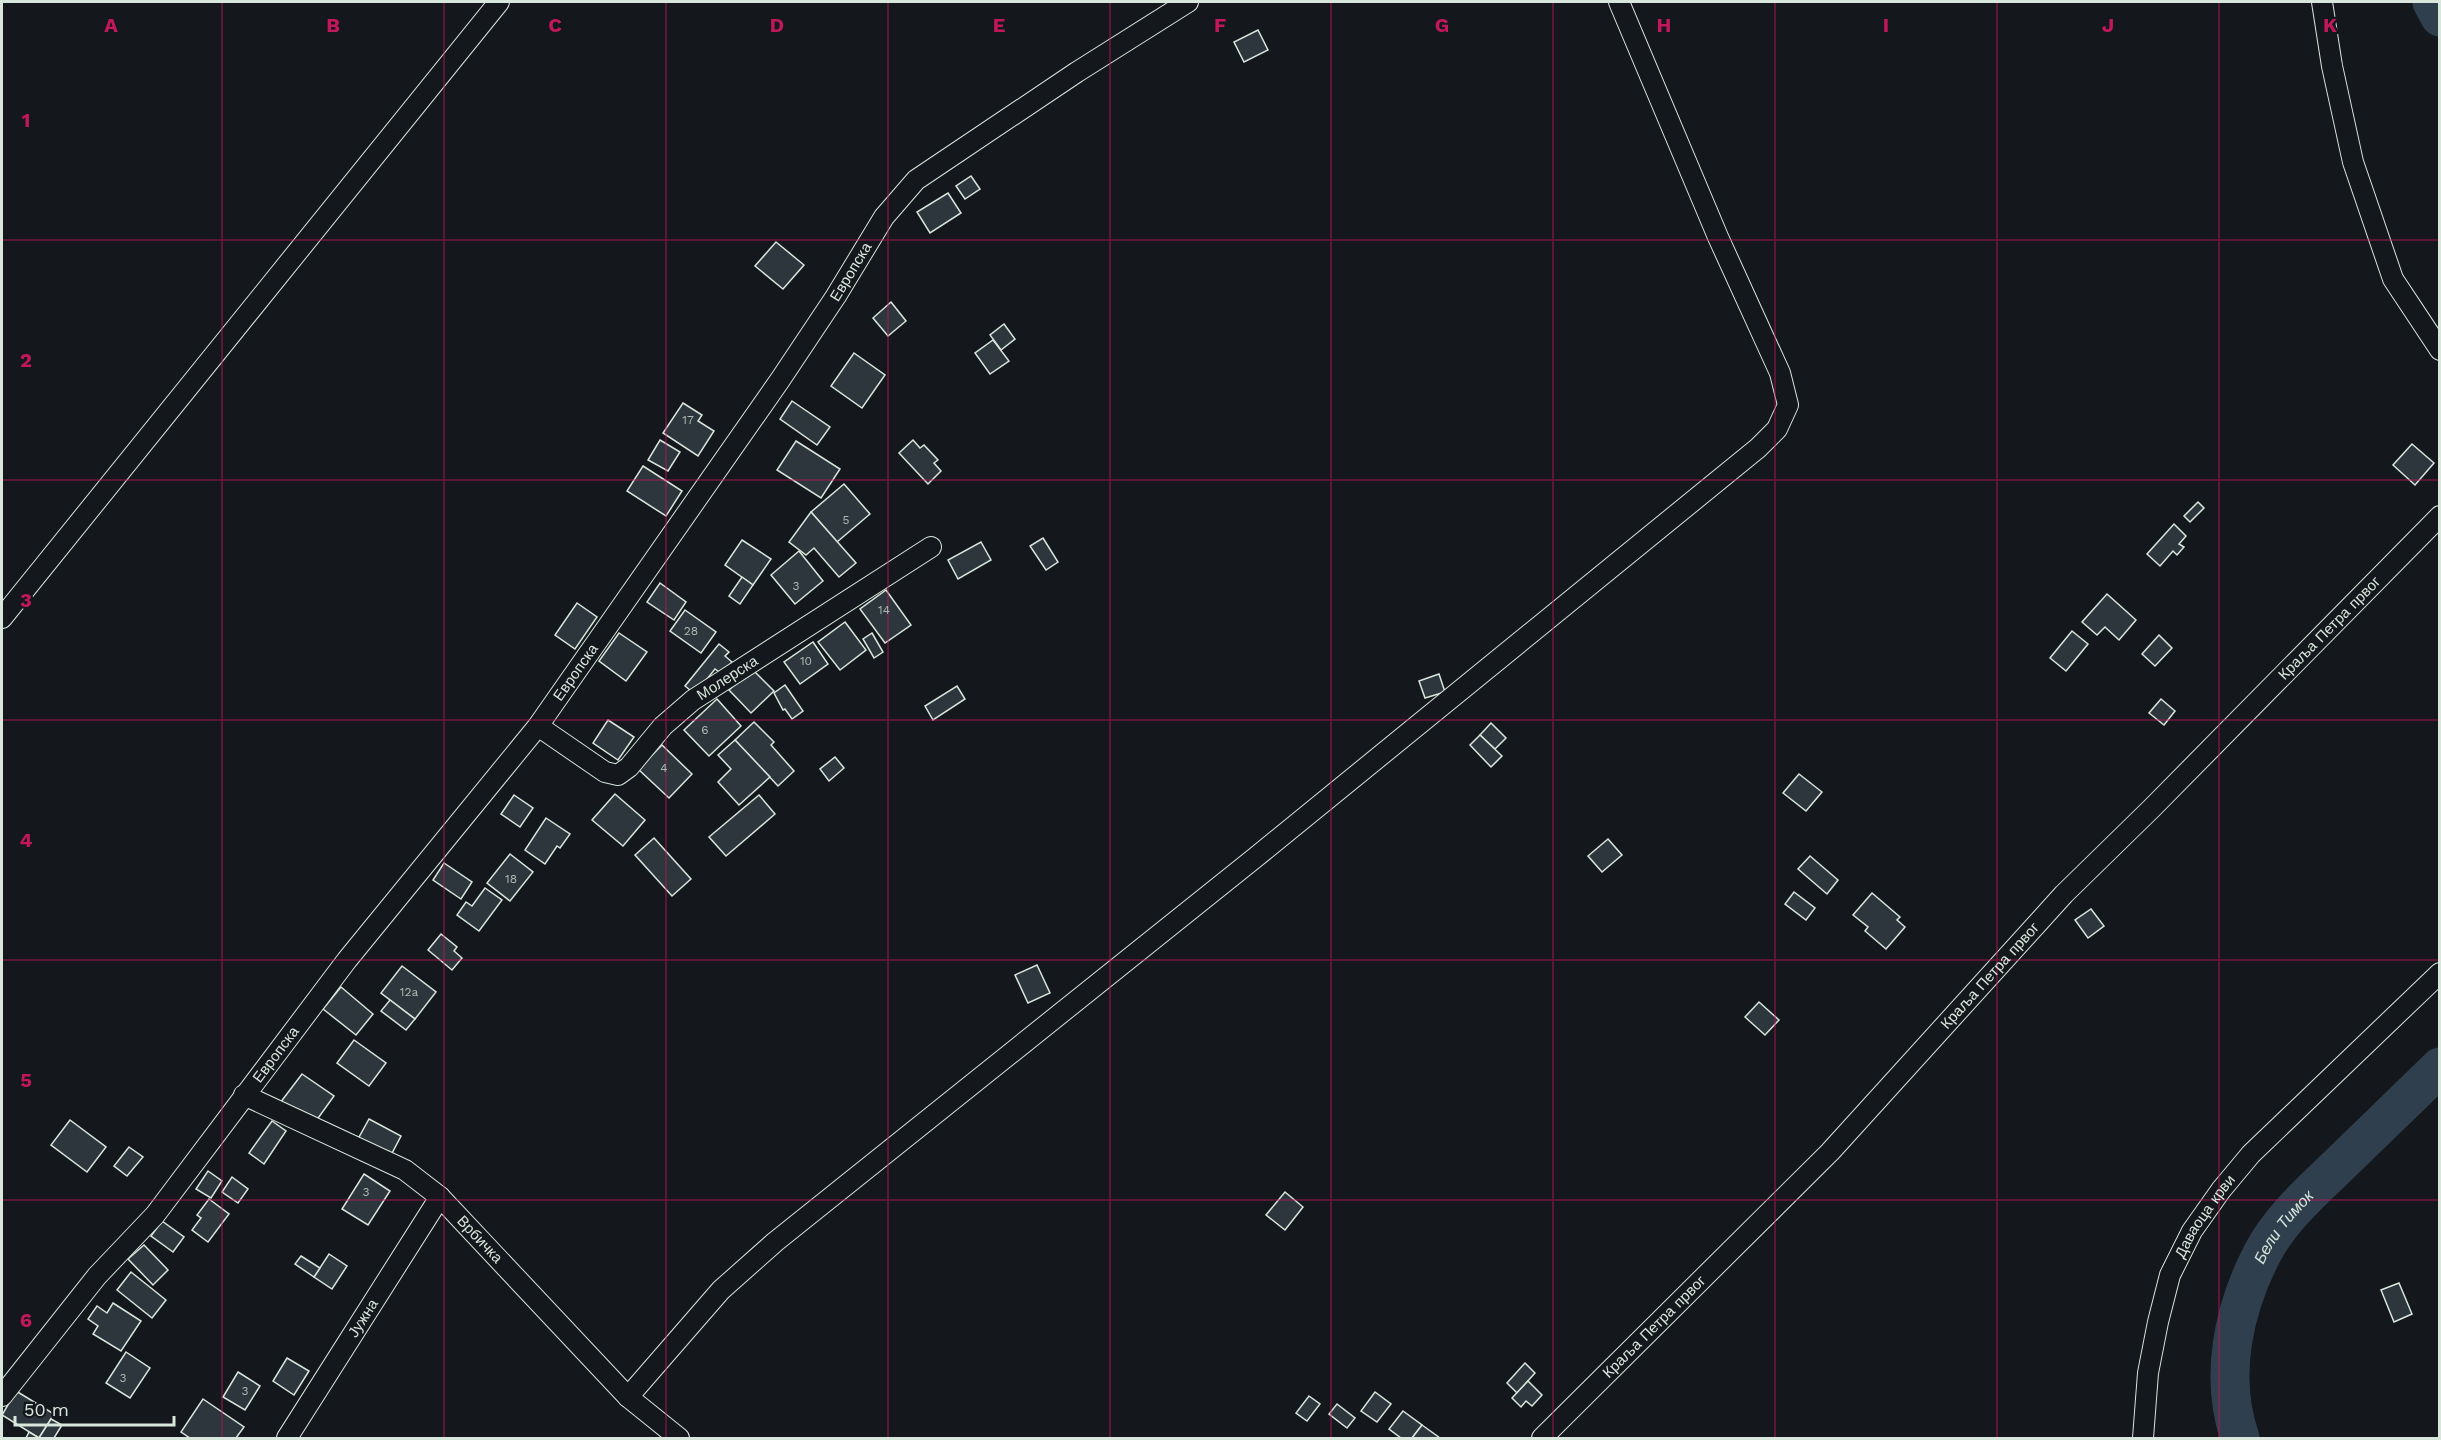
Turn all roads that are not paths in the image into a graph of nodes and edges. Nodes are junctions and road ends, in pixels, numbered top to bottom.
1 (499, 2) edge
2 (1188, 2) edge
3 (1618, 2) edge
4 (2322, 2) edge
5 (2439, 350) edge
6 (2439, 516) edge
7 (931, 547) dead end
8 (2, 618) edge
9 (538, 726) junction
10 (2439, 973) edge
11 (244, 1095) junction
12 (440, 1197) junction
13 (2, 1396) edge
14 (628, 1397) junction
15 (287, 1438) edge
16 (679, 1438) edge
17 (1542, 1438) edge
18 (2143, 1438) edge

1 - 8 street
2 - 9 street, Европска
3 - 14 street
4 - 5 street
6 - 17 street, Краља Петра првог
7 - 9 street, Молерска
9 - 11 street, Европска
10 - 18 street, Даваоца крви
11 - 12 street, Врбичка
11 - 13 street, Европска
12 - 14 street, Врбичка
12 - 15 street, Јужна
14 - 16 street, Врбичка

